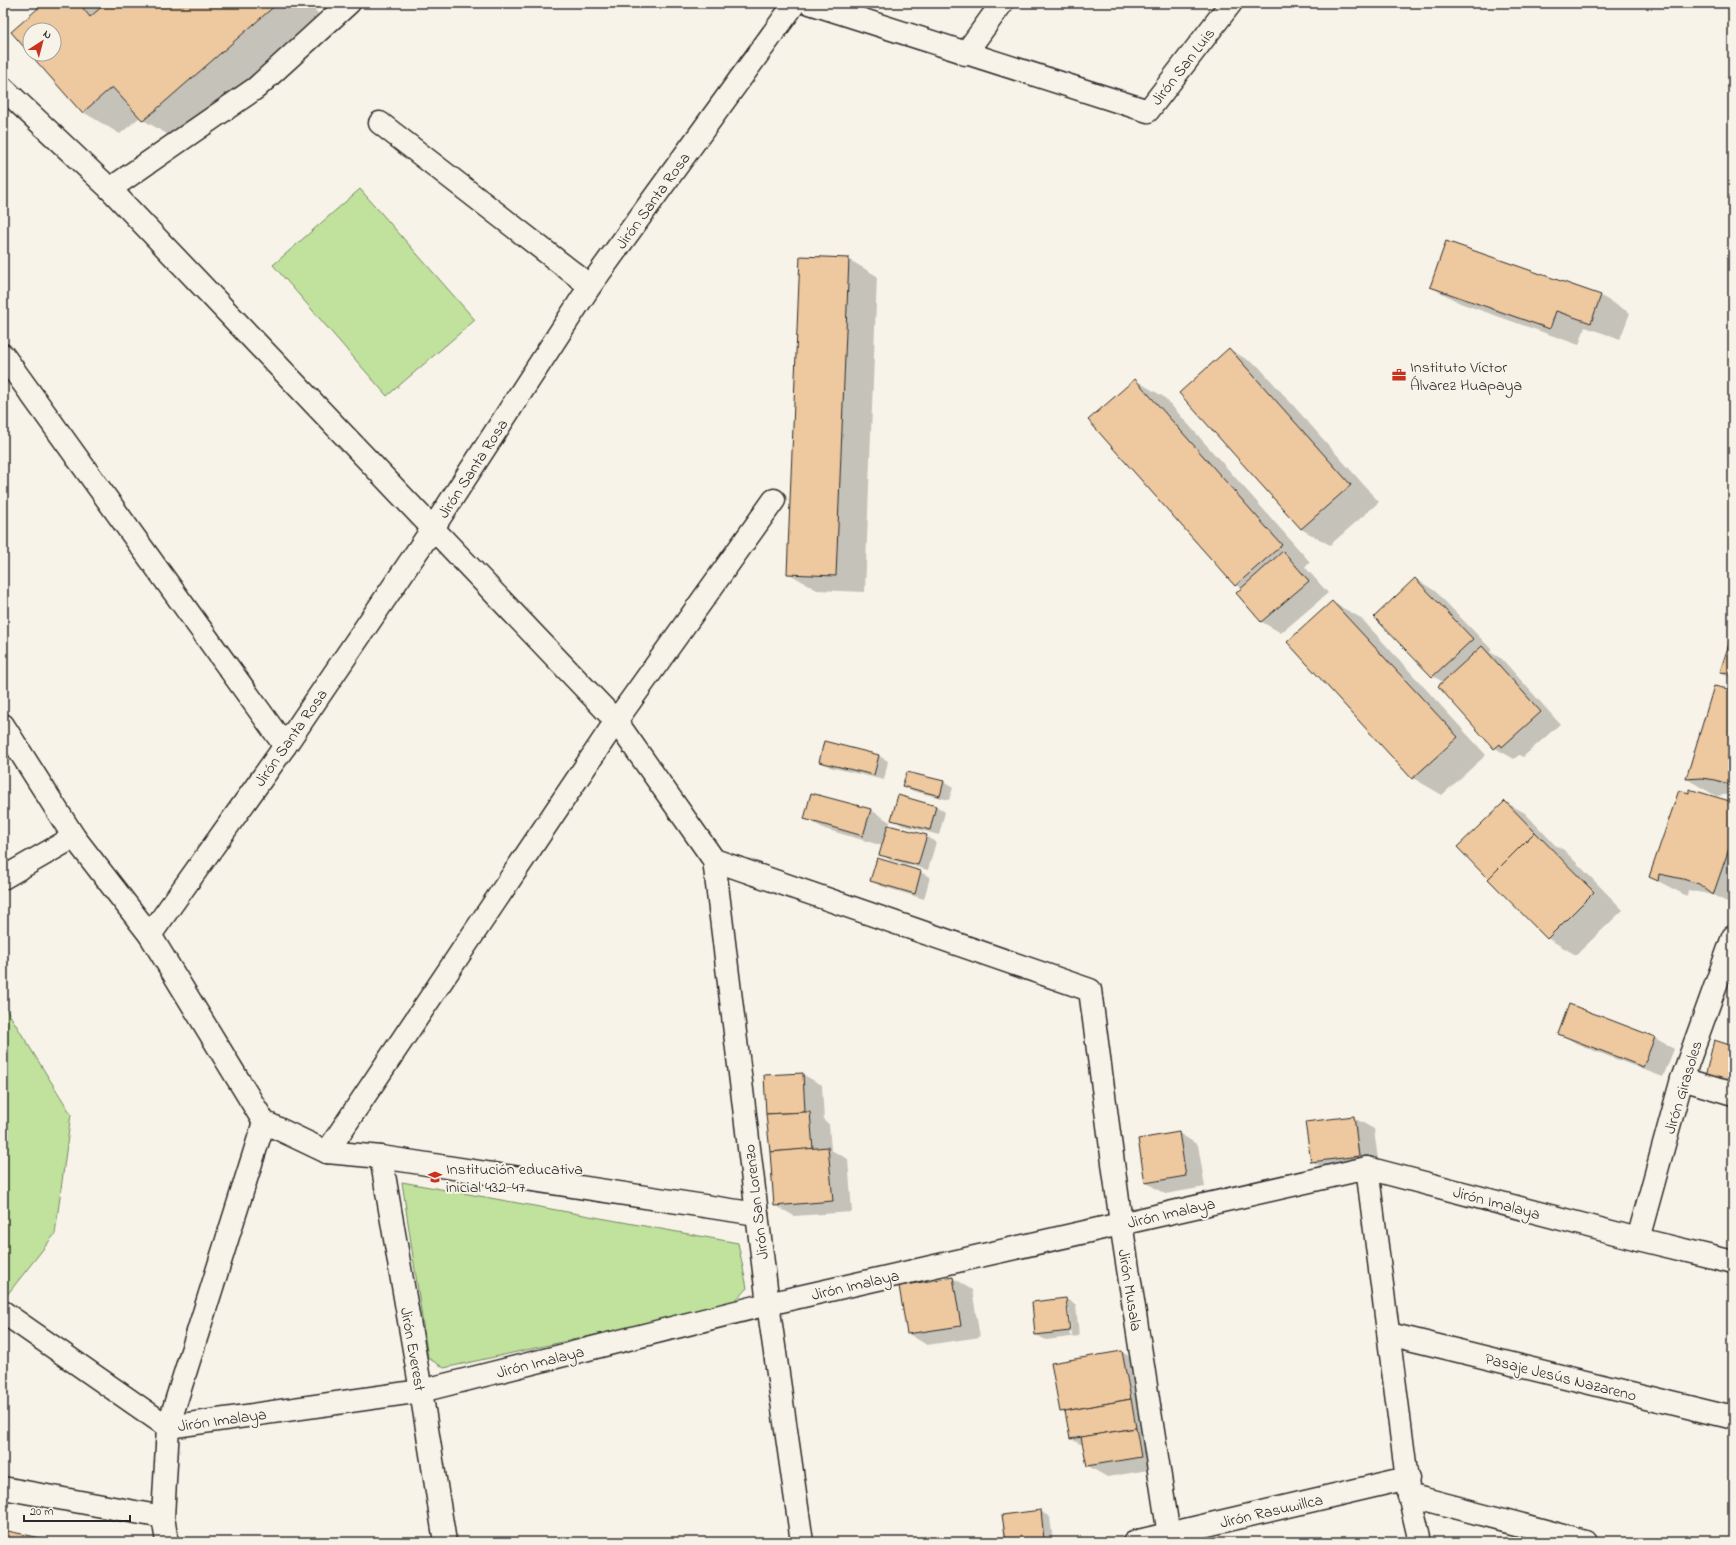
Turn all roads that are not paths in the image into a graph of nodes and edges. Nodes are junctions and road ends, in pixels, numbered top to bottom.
1 (349, 3) edge
2 (795, 3) edge
3 (810, 3) edge
4 (1002, 3) edge
5 (1232, 3) edge
6 (965, 54) junction
7 (3, 88) edge
8 (380, 123) dead end
9 (110, 189) junction
10 (590, 286) junction
11 (3, 355) edge
12 (774, 500) dead end
13 (433, 528) junction
14 (616, 721) junction
15 (3, 724) edge
16 (284, 746) junction
17 (74, 837) junction
18 (714, 860) junction
19 (3, 878) edge
20 (150, 935) junction
21 (1733, 937) edge
22 (1682, 1079) junction
23 (1733, 1094) edge
24 (264, 1122) junction
25 (327, 1152) junction
26 (381, 1157) junction
27 (1367, 1168) junction
28 (757, 1214) junction
29 (1121, 1223) junction
30 (1638, 1239) junction
31 (1733, 1262) edge
32 (768, 1304) junction
33 (3, 1312) edge
34 (1389, 1334) junction
35 (421, 1391) junction
36 (1733, 1418) edge
37 (168, 1427) junction
38 (1408, 1486) junction
39 (3, 1488) edge
40 (163, 1517) junction
41 (1169, 1538) edge
42 (167, 1542) edge
43 (445, 1542) edge
44 (802, 1542) edge
45 (1134, 1542) edge
46 (1420, 1542) edge
47 (1587, 1542) edge

1 - 9 street
2 - 10 street, Jirón Santa Rosa
3 - 6 street
4 - 6 street
5 - 6 street, Jirón San Luis
7 - 9 street
8 - 10 street
9 - 13 street
10 - 13 street, Jirón Santa Rosa
11 - 16 street
12 - 14 street
13 - 14 street
13 - 16 street, Jirón Santa Rosa
14 - 18 street
14 - 25 street
15 - 17 street
16 - 20 street, Jirón Santa Rosa
17 - 19 street
17 - 20 street
18 - 28 street, Jirón San Lorenzo
18 - 29 street, Jirón Musala
20 - 24 street
21 - 22 street, Jirón Girasoles
22 - 23 street
22 - 30 street, Jirón Girasoles
24 - 25 street
24 - 37 street
25 - 26 street
26 - 28 street
26 - 35 street, Jirón Everest
27 - 29 street, Jirón Imalaya
27 - 30 street, Jirón Imalaya
27 - 34 street
28 - 32 street, Jirón San Lorenzo
29 - 32 street, Jirón Imalaya
29 - 41 street, Jirón Musala
30 - 31 street, Jirón Imalaya
32 - 35 street, Jirón Imalaya
32 - 44 street, Jirón San Lorenzo
33 - 37 street, Jirón Imalaya
34 - 36 street, Pasaje Jesús Nazareno
34 - 38 street
35 - 37 street, Jirón Imalaya
35 - 43 street, Jirón Everest
37 - 40 street
38 - 41 street, Jirón Rasuwillca
38 - 46 street
38 - 47 street
39 - 40 street
40 - 42 street
41 - 45 street, Jirón Rasuwillca

